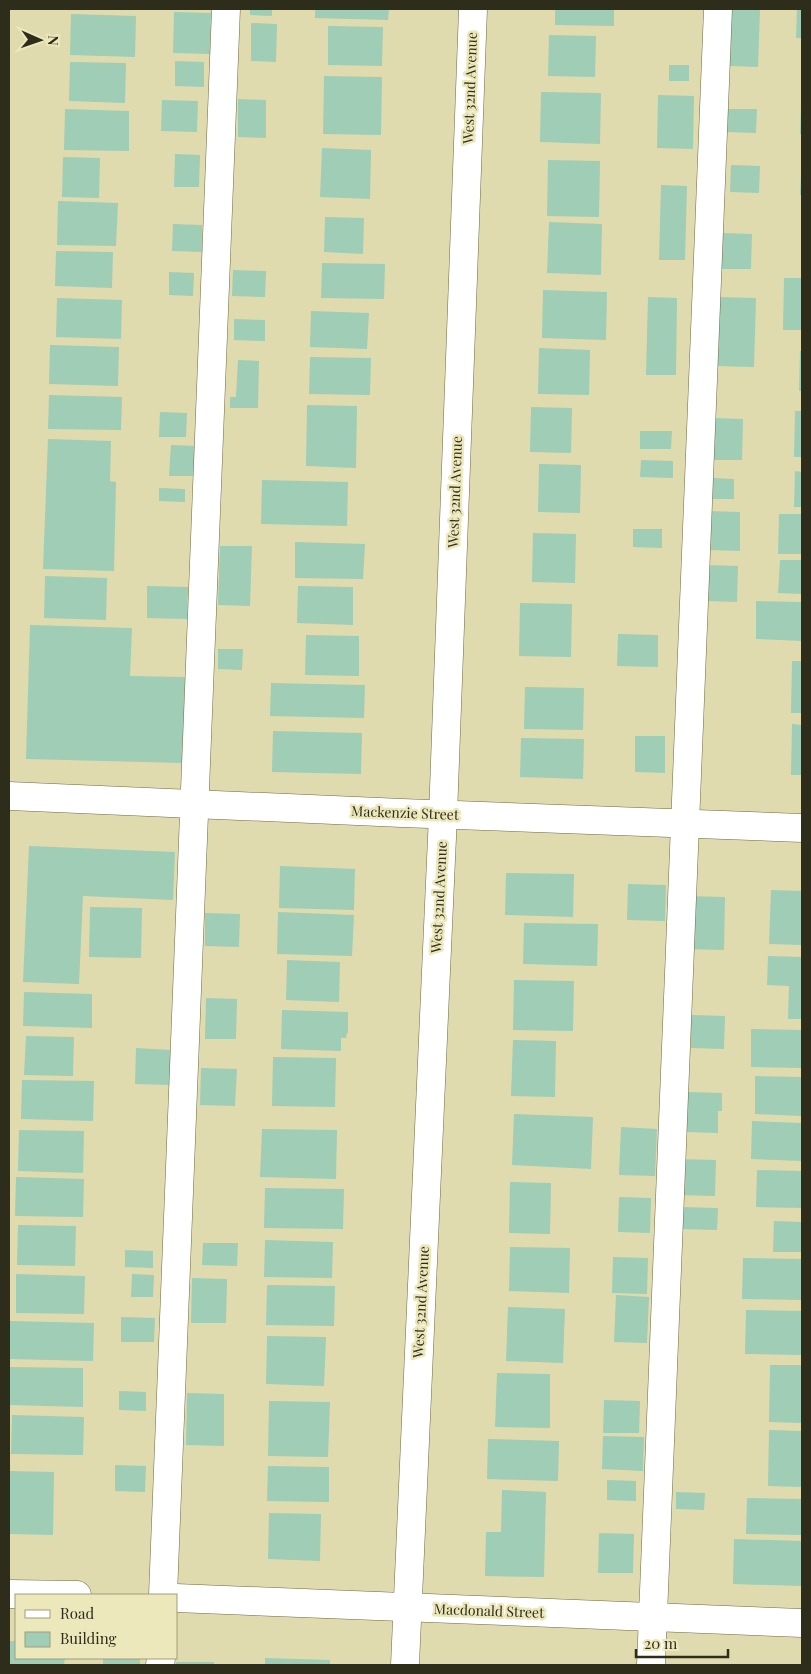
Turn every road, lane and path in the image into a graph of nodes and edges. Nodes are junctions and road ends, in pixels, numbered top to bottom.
1 (226, 9) edge
2 (473, 9) edge
3 (718, 9) edge
4 (9, 796) edge
5 (194, 804) junction
6 (443, 814) junction
7 (685, 823) junction
8 (802, 828) edge
9 (163, 1594) edge
10 (178, 1598) edge
11 (407, 1608) junction
12 (653, 1618) junction
13 (802, 1623) edge
14 (405, 1665) edge
15 (651, 1665) edge

1 - 5 street
2 - 6 street, West 32nd Avenue
3 - 7 street
4 - 5 street, Mackenzie Street
5 - 6 street, Mackenzie Street
5 - 9 street
6 - 7 street, Mackenzie Street
6 - 11 street, West 32nd Avenue
7 - 8 street, Mackenzie Street
7 - 12 street
10 - 11 street, Macdonald Street
11 - 12 street, Macdonald Street
11 - 14 street, West 32nd Avenue
12 - 13 street, Macdonald Street
12 - 15 street

